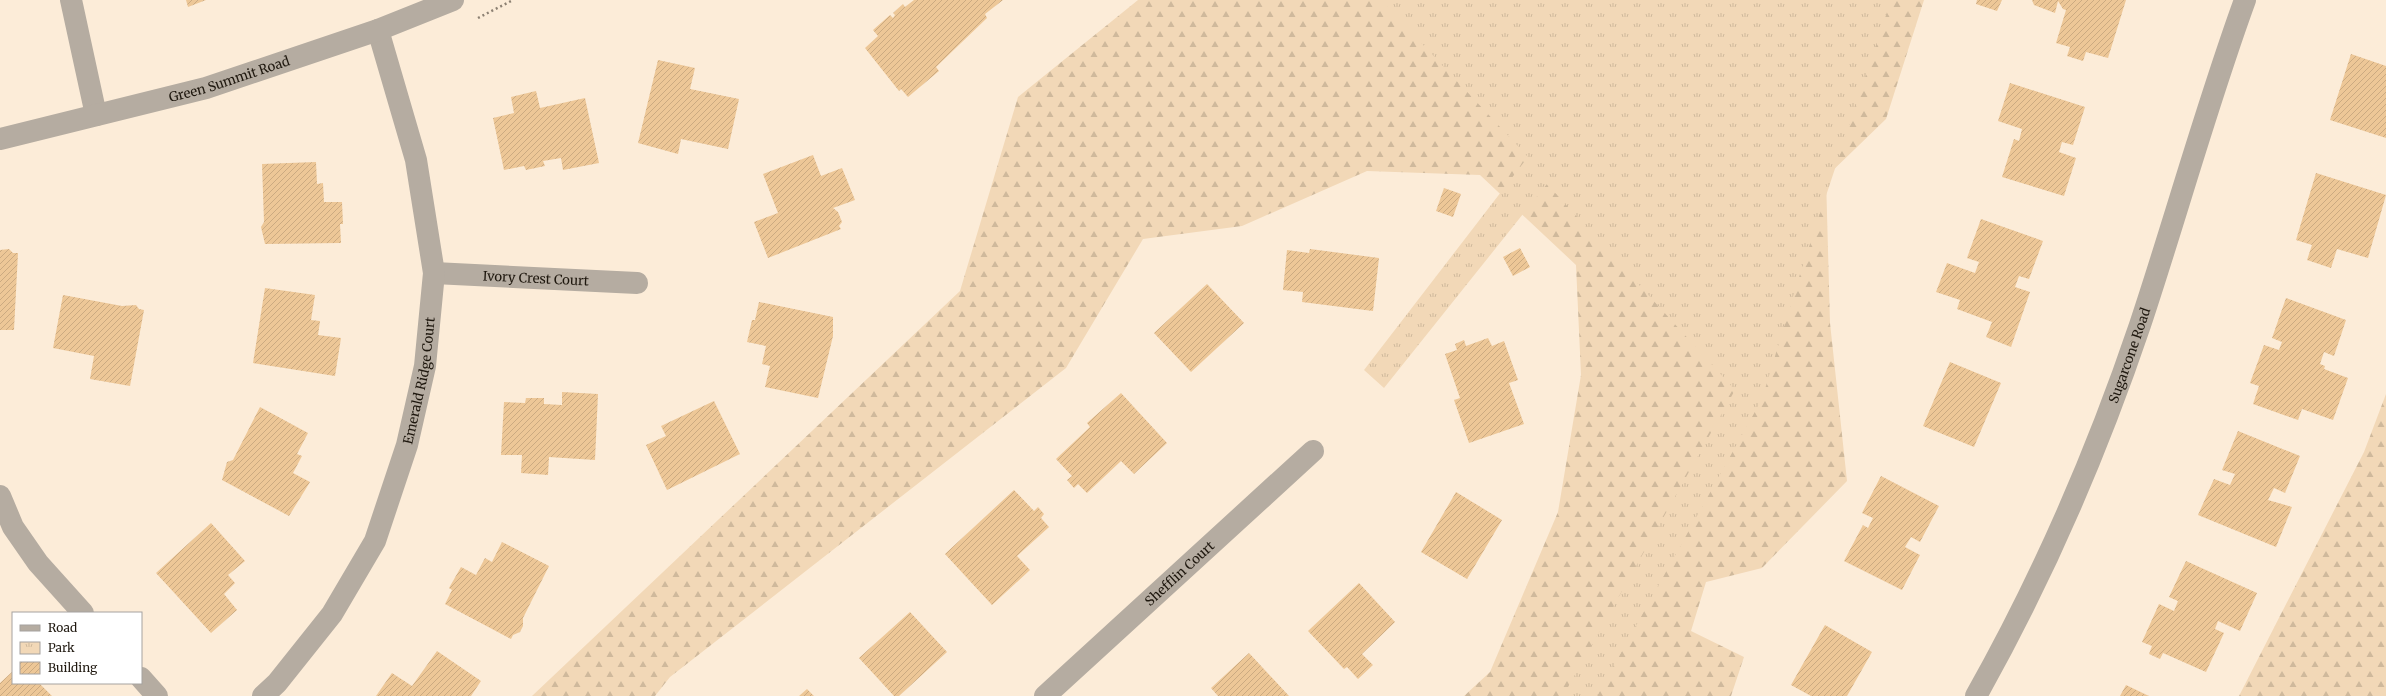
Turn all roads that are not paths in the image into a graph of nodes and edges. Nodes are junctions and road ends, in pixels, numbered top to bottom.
1 (71, 0) edge
2 (453, 0) edge
3 (2245, 0) edge
4 (378, 30) junction
5 (96, 115) junction
6 (0, 139) edge
7 (434, 273) junction
8 (637, 283) dead end
9 (1313, 450) dead end
10 (0, 496) edge
11 (82, 612) edge
12 (142, 679) edge
13 (157, 696) edge
14 (263, 696) edge
15 (1045, 696) edge
16 (1976, 696) edge

1 - 5 street
2 - 4 street, Green Summit Road
3 - 16 street, Sugarcone Road
4 - 5 street, Green Summit Road
4 - 7 street, Emerald Ridge Court
5 - 6 street, Green Summit Road
7 - 8 street, Ivory Crest Court
7 - 14 street, Emerald Ridge Court
9 - 15 street, Shefflin Court
10 - 11 street
12 - 13 street

